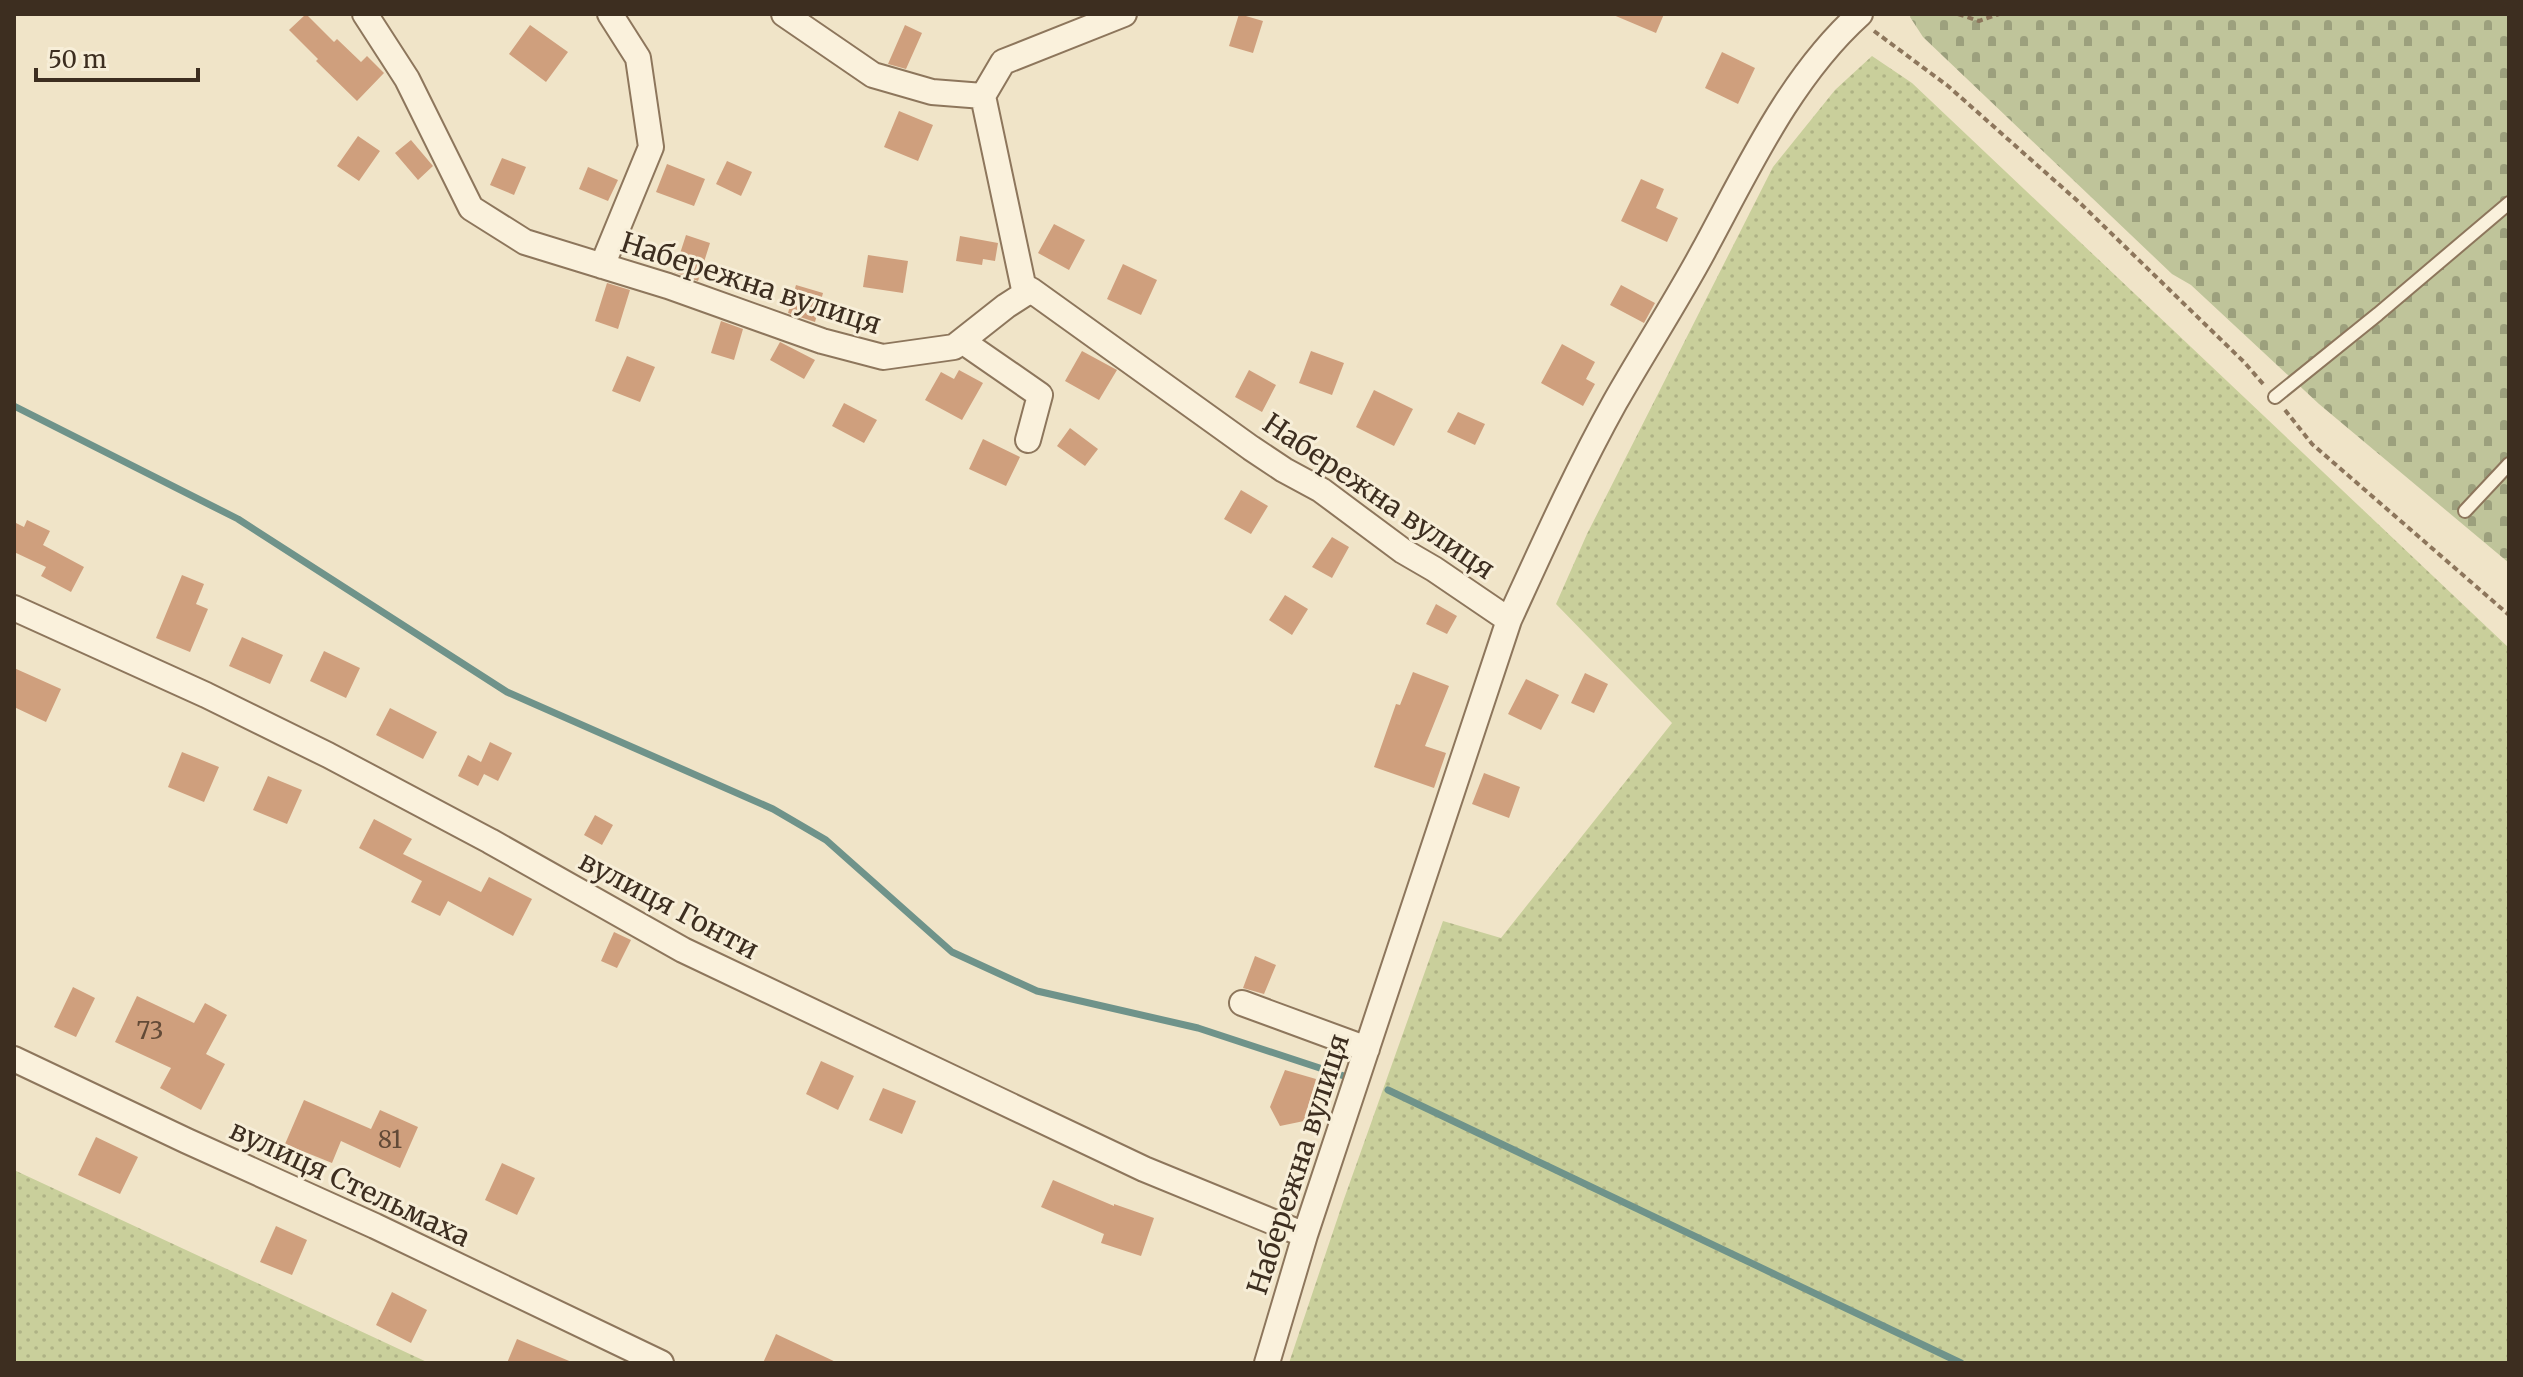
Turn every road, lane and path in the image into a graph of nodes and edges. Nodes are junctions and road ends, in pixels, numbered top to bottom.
1 (365, 14) edge
2 (610, 14) edge
3 (784, 14) edge
4 (1124, 14) edge
5 (1958, 14) edge
6 (1999, 14) edge
7 (1858, 16) edge
8 (983, 96) junction
9 (2509, 203) edge
10 (602, 266) junction
11 (1025, 294) junction
12 (962, 341) junction
13 (2275, 397) junction
14 (1028, 440) dead end
15 (2509, 464) edge
16 (2465, 511) dead end
17 (14, 608) edge
18 (2509, 615) edge
19 (1509, 620) junction
20 (1242, 1003) dead end
21 (1367, 1049) junction
22 (14, 1059) edge
23 (1305, 1235) junction
24 (661, 1363) edge
25 (1267, 1363) edge

1 - 10 street, Набережна вулиця
2 - 10 street
3 - 8 street
4 - 8 street
5 - 6 path
7 - 13 path
7 - 19 street, Набережна вулиця
8 - 11 street
9 - 13 lane
10 - 12 street, Набережна вулиця
11 - 12 street, Набережна вулиця
11 - 19 street, Набережна вулиця
12 - 14 street
13 - 18 path
15 - 16 lane
17 - 23 street, вулиця Гонти
19 - 21 street, Набережна вулиця
20 - 21 street
21 - 23 street, Набережна вулиця
22 - 24 street, вулиця Стельмаха
23 - 25 street, Набережна вулиця

